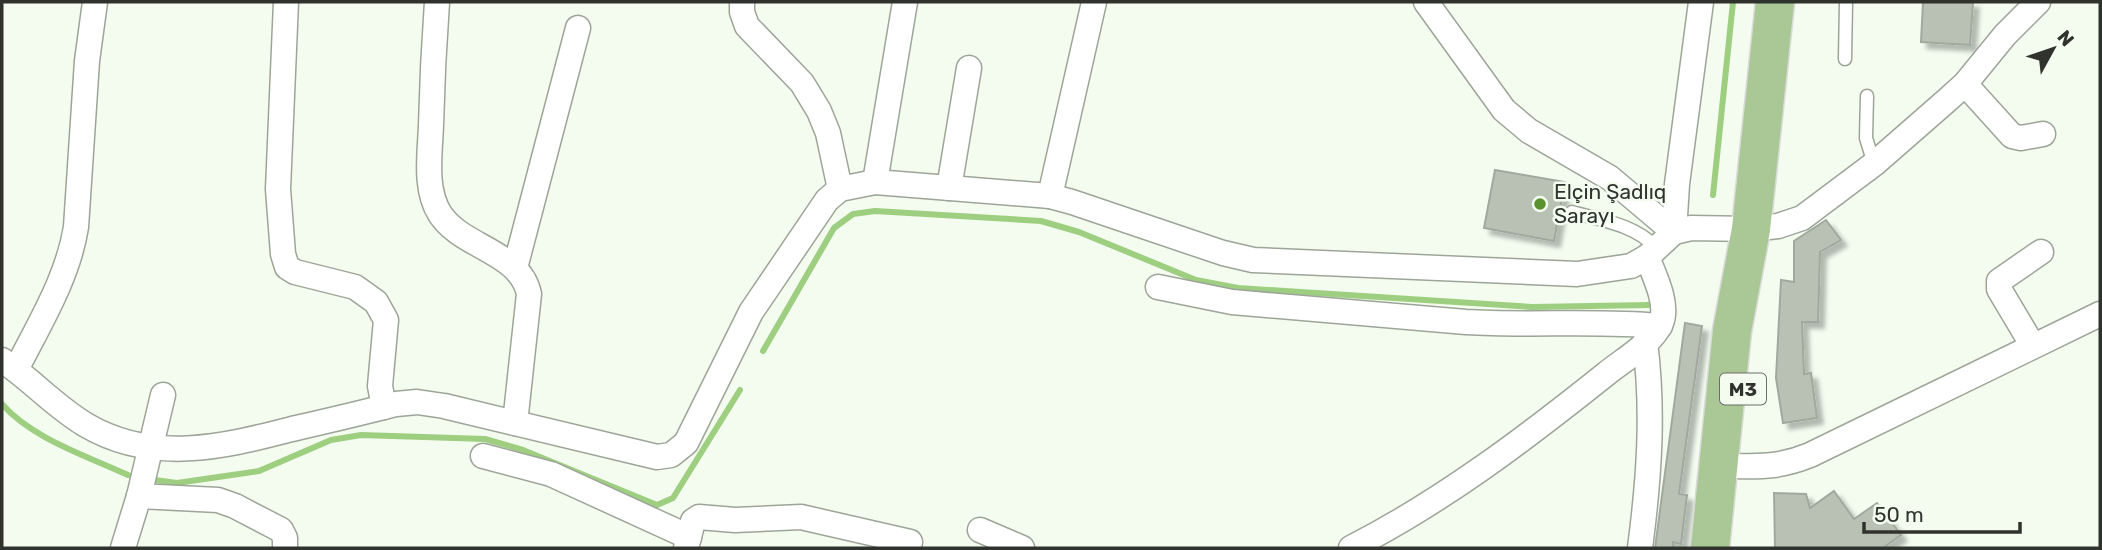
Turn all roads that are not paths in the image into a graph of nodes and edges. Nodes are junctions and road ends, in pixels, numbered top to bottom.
1 (95, 2) edge
2 (286, 2) edge
3 (437, 2) edge
4 (742, 2) edge
5 (905, 2) edge
6 (1094, 2) edge
7 (1426, 2) edge
8 (1701, 2) edge
9 (1775, 2) edge
10 (1846, 2) edge
11 (2038, 2) edge
12 (578, 28) dead end
13 (1845, 59) dead end
14 (969, 68) dead end
15 (1965, 84) junction
16 (1867, 96) dead end
17 (2043, 134) dead end
18 (1874, 164) junction
19 (875, 182) junction
20 (949, 188) junction
21 (840, 190) junction
22 (1050, 196) junction
23 (1572, 212) dead end
24 (1751, 229) junction
25 (1659, 246) junction
26 (2041, 251) dead end
27 (515, 268) junction
28 (1158, 287) dead end
29 (2100, 314) edge
30 (1652, 334) junction
31 (2033, 346) junction
32 (9, 365) edge
33 (163, 395) dead end
34 (384, 407) junction
35 (515, 423) junction
36 (149, 447) junction
37 (483, 456) dead end
38 (1735, 466) junction
39 (139, 496) junction
40 (980, 530) dead end
41 (911, 542) dead end
42 (688, 543) edge
43 (123, 548) edge
44 (285, 548) edge
45 (1022, 548) edge
46 (1351, 548) edge
47 (1640, 548) edge
48 (1710, 548) edge
49 (1726, 548) edge

1 - 32 street
2 - 34 street
3 - 27 street
4 - 21 street
5 - 19 street
6 - 22 street
7 - 25 street
8 - 25 street
9 - 24 main road, M3
10 - 13 lane
11 - 15 street
12 - 27 street
14 - 20 street
15 - 17 street
15 - 18 street
16 - 18 lane
18 - 24 street
19 - 20 street
19 - 21 street
20 - 22 street
21 - 35 street
22 - 25 street
23 - 25 lane
24 - 25 street
24 - 38 main road, M3
24 - 48 main road
25 - 30 street
26 - 31 street
27 - 35 street
28 - 30 street
29 - 31 street
30 - 46 street
30 - 47 street
31 - 38 street
32 - 36 street
33 - 36 street
34 - 35 street
34 - 36 street
36 - 39 street
37 - 42 street
38 - 49 main road, M3
39 - 43 street
39 - 44 street
40 - 45 street
41 - 42 street

